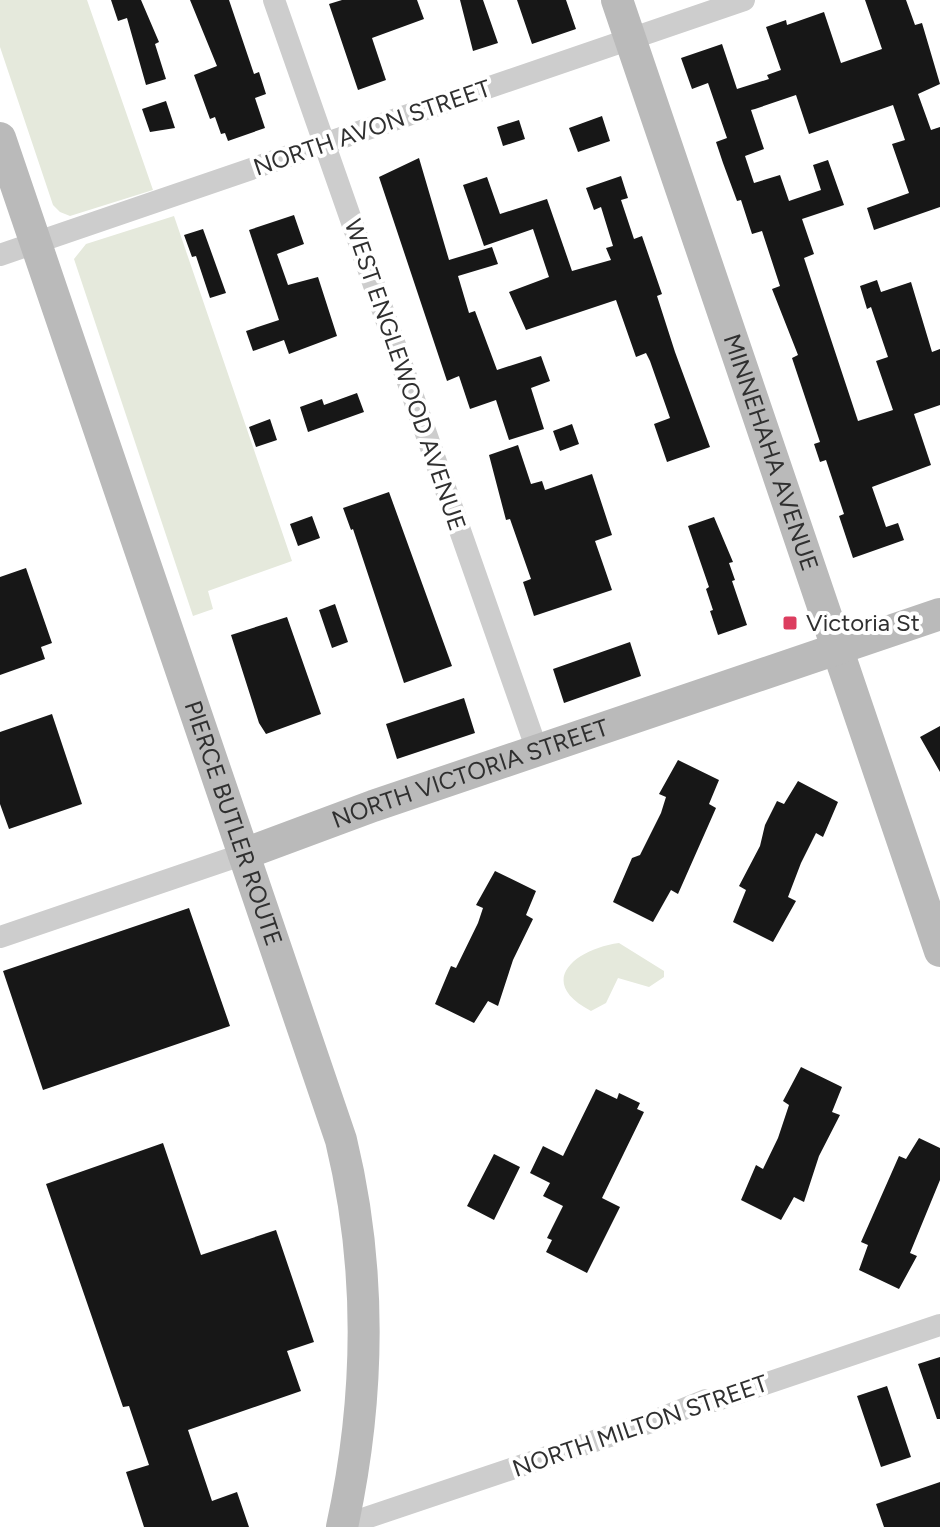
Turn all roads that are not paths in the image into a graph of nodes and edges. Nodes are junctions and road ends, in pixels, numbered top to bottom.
1 (274, 0) edge
2 (617, 0) edge
3 (744, 0) edge
4 (631, 40) junction
5 (0, 138) edge
6 (324, 145) junction
7 (35, 243) junction
8 (0, 255) edge
9 (940, 614) edge
10 (838, 648) junction
11 (537, 750) junction
12 (244, 854) junction
13 (0, 937) edge
14 (940, 951) edge
15 (940, 1325) edge
16 (341, 1527) edge

1 - 6 street, WEST ENGLEWOOD AVENUE
2 - 4 street, MINNEHAHA AVENUE
3 - 4 street, NORTH AVON STREET
4 - 6 street, NORTH AVON STREET
4 - 10 street, MINNEHAHA AVENUE
5 - 7 street, PIERCE BUTLER ROUTE
6 - 7 street, NORTH AVON STREET
6 - 11 street, WEST ENGLEWOOD AVENUE
7 - 8 street, NORTH AVON STREET
7 - 12 street, PIERCE BUTLER ROUTE
9 - 10 street, NORTH VICTORIA STREET
10 - 11 street, NORTH VICTORIA STREET
10 - 14 street, MINNEHAHA AVENUE
11 - 12 street, NORTH VICTORIA STREET
12 - 13 street, NORTH VICTORIA STREET
12 - 16 street, PIERCE BUTLER ROUTE
15 - 16 street, NORTH MILTON STREET

